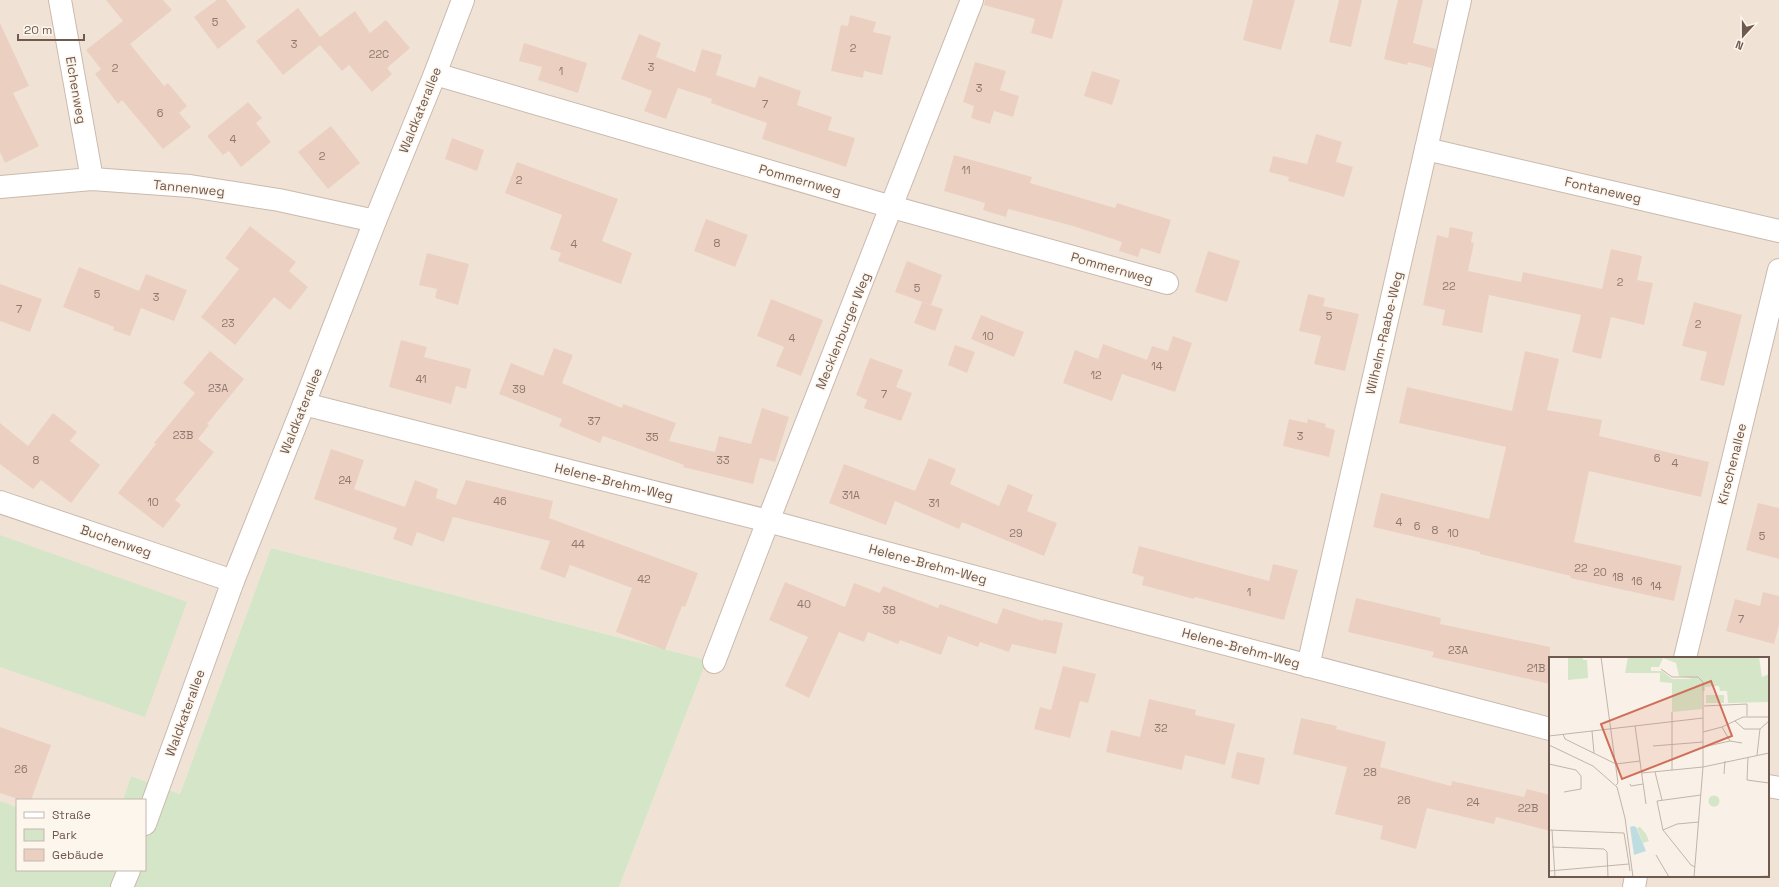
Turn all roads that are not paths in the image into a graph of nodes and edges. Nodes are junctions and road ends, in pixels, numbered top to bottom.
1 (60, 0) edge
2 (463, 0) edge
3 (972, 0) edge
4 (1460, 0) edge
5 (435, 74) junction
6 (1426, 149) junction
7 (92, 179) junction
8 (0, 187) edge
9 (892, 207) junction
10 (375, 221) junction
11 (1779, 231) edge
12 (1779, 270) edge
13 (1167, 283) dead end
14 (304, 404) junction
15 (0, 502) edge
16 (768, 521) junction
17 (233, 581) junction
18 (1685, 657) edge
19 (714, 662) dead end
20 (1308, 666) junction
21 (1549, 729) edge
22 (1769, 786) edge
23 (1779, 788) edge
24 (146, 821) edge
25 (129, 871) edge
26 (1636, 877) edge
27 (122, 887) edge
28 (1634, 887) edge

1 - 7 street, Eichenweg
2 - 5 street, Waldkaterallee
3 - 9 street, Mecklenburger Weg
4 - 6 street, Wilhelm-Raabe-Weg
5 - 9 street, Pommernweg
5 - 10 street, Waldkaterallee
6 - 11 street, Fontaneweg
6 - 20 street, Wilhelm-Raabe-Weg
7 - 8 street, Tannenweg
7 - 10 street, Tannenweg
9 - 13 street, Pommernweg
9 - 16 street, Mecklenburger Weg
10 - 14 street, Waldkaterallee
12 - 18 street, Kirschenallee
14 - 16 street, Helene-Brehm-Weg
14 - 17 street, Waldkaterallee
15 - 17 street, Buchenweg
16 - 19 street, Mecklenburger Weg
16 - 20 street, Helene-Brehm-Weg
17 - 24 street, Waldkaterallee
20 - 21 street, Helene-Brehm-Weg
22 - 23 street
25 - 27 street
26 - 28 street

